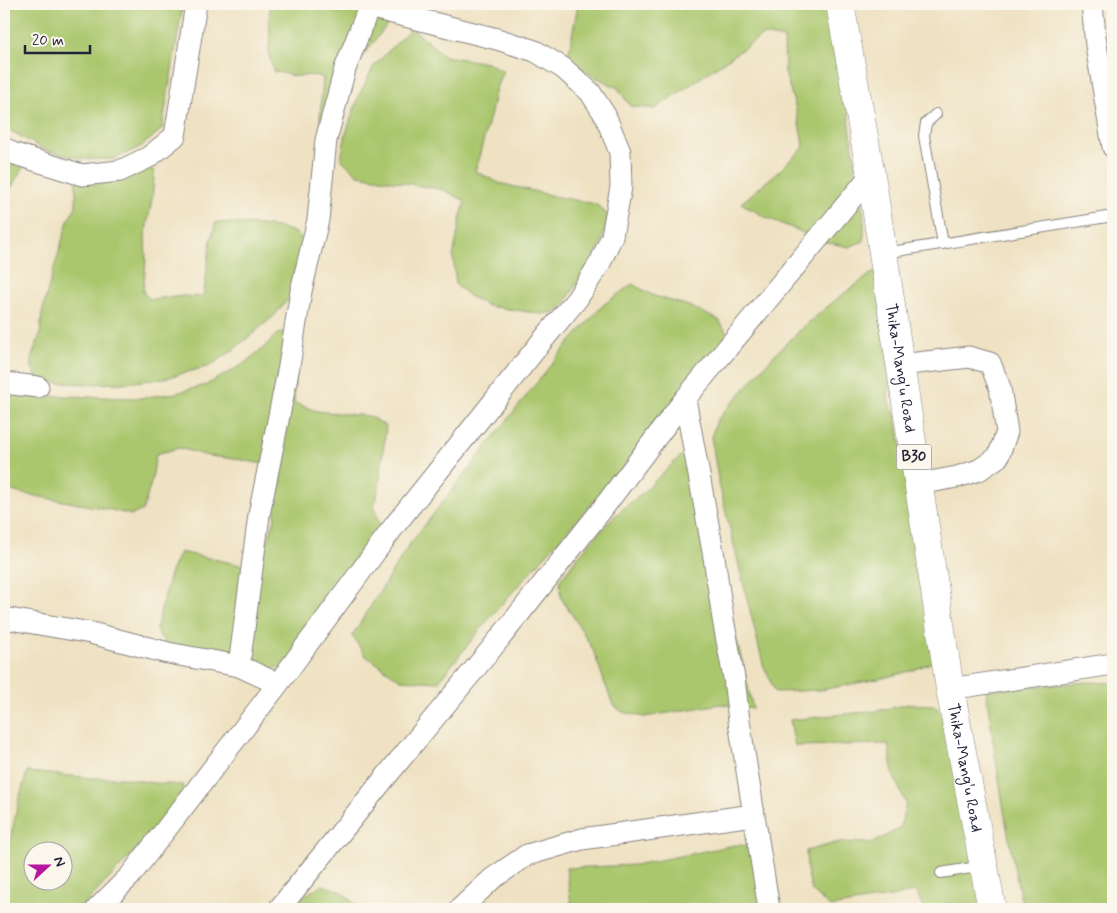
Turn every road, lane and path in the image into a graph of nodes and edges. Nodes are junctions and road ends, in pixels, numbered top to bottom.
1 (196, 4) edge
2 (840, 4) edge
3 (1092, 4) edge
4 (369, 6) edge
5 (936, 114) dead end
6 (1113, 147) edge
7 (4, 148) edge
8 (871, 175) junction
9 (1113, 216) edge
10 (943, 244) junction
11 (884, 253) junction
12 (900, 365) junction
13 (4, 383) edge
14 (38, 387) dead end
15 (685, 398) junction
16 (919, 484) junction
17 (4, 618) edge
18 (1113, 664) edge
19 (239, 666) junction
20 (278, 684) junction
21 (950, 689) junction
22 (753, 814) junction
23 (984, 866) junction
24 (941, 873) dead end
25 (97, 909) edge
26 (279, 909) edge
27 (460, 909) edge
28 (769, 909) edge
29 (992, 909) edge

1 - 7 street
2 - 8 highway, Thika-Mang'u Road / B30
3 - 6 street
4 - 19 street
4 - 20 street
5 - 10 lane
8 - 11 highway, Thika-Mang'u Road / B30
8 - 15 street
9 - 10 lane
10 - 11 lane
11 - 12 highway, Thika-Mang'u Road / B30
12 - 16 highway, Thika-Mang'u Road / B30
12 - 16 street
13 - 14 street
15 - 22 street
15 - 26 street
16 - 21 highway, Thika-Mang'u Road / B30
17 - 19 street
18 - 21 street
19 - 20 street
20 - 25 street
21 - 23 highway, Thika-Mang'u Road / B30
22 - 27 street
22 - 28 street
23 - 24 lane
23 - 29 highway, Thika-Mang'u Road / B30

